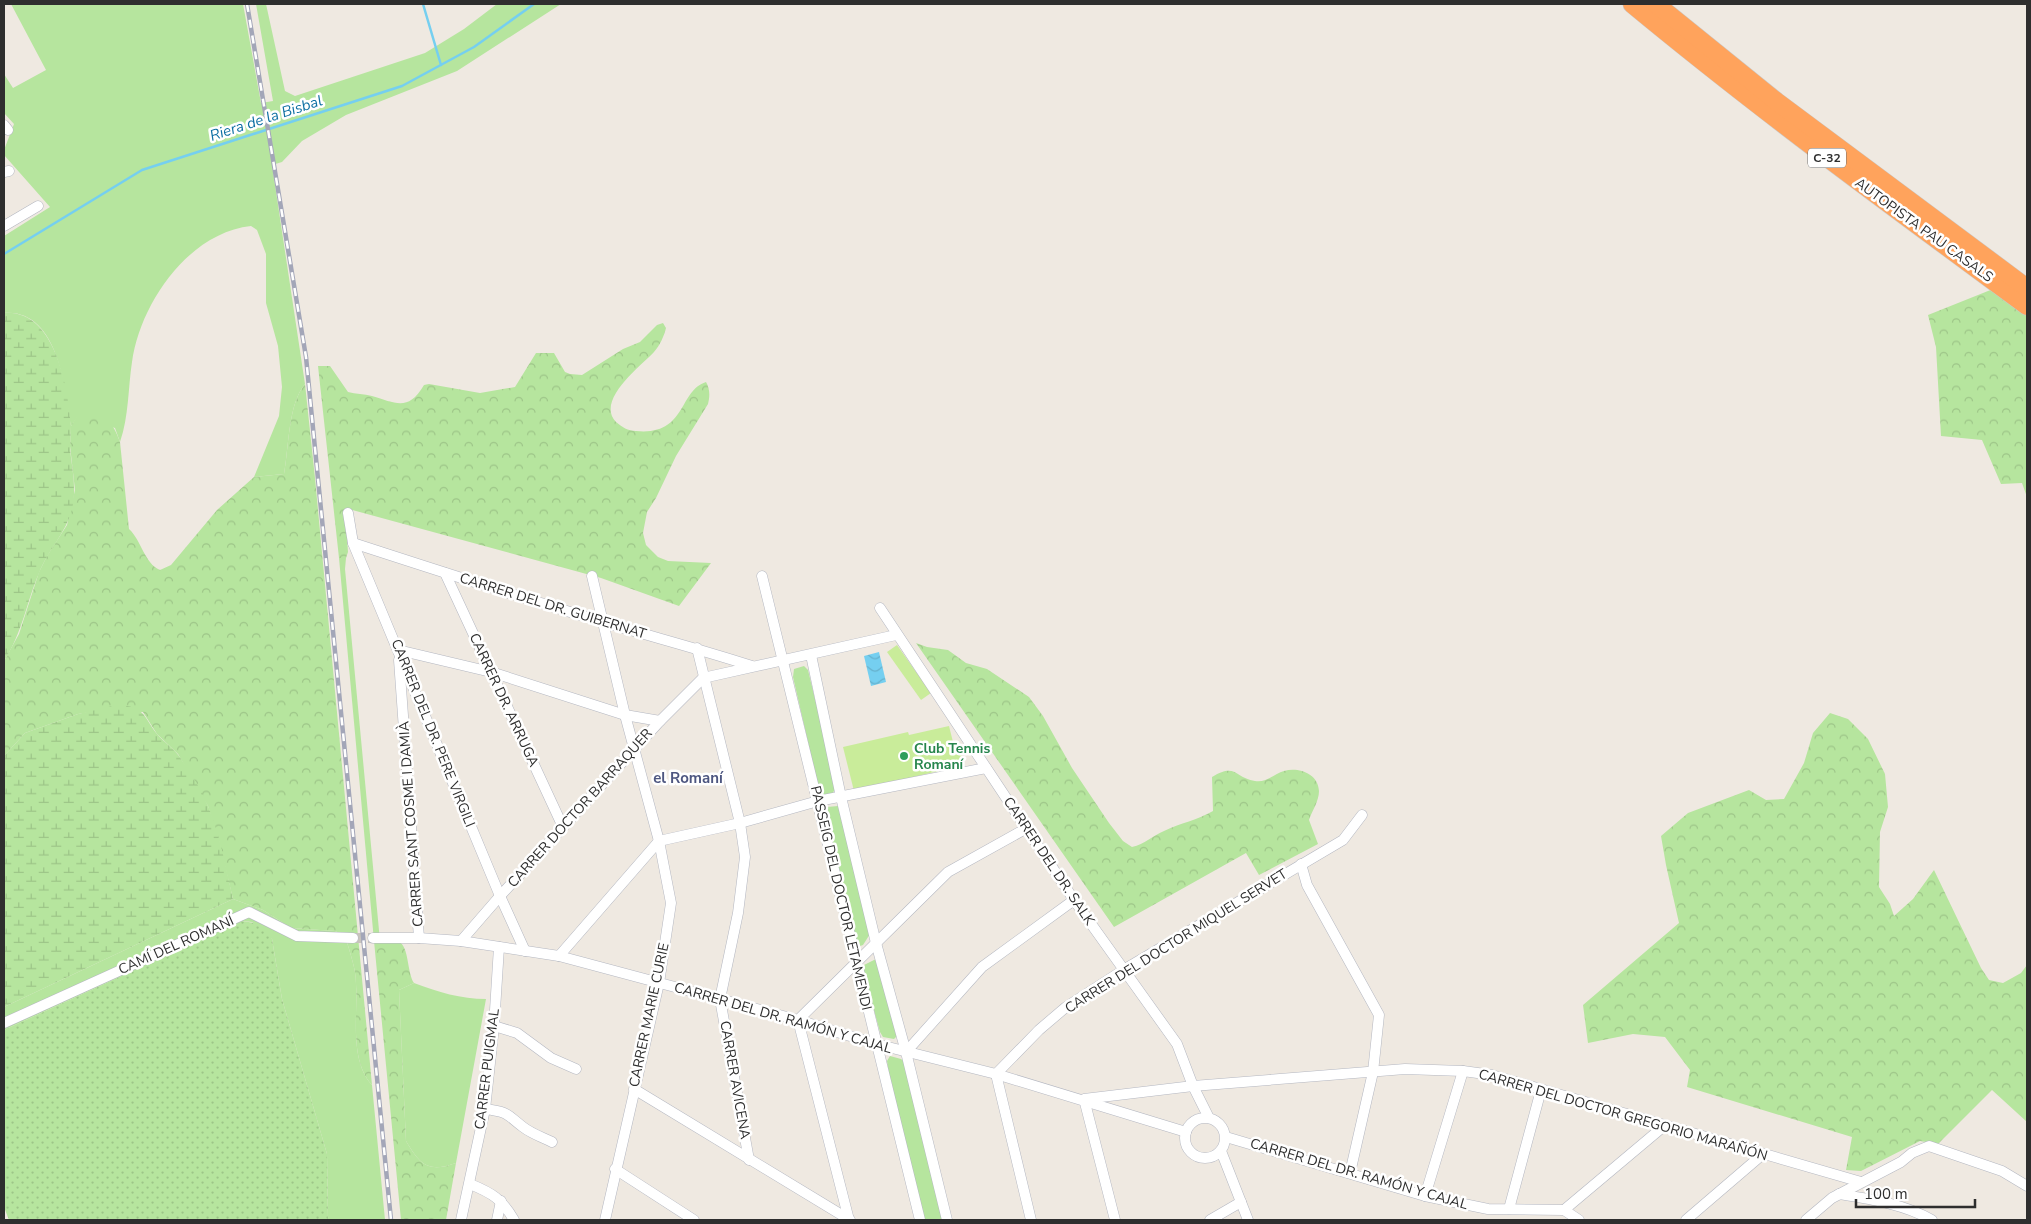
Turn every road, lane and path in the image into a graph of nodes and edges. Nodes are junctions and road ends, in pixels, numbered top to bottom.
1 (1632, 4) edge
2 (1656, 4) edge
3 (38, 206) dead end
4 (4, 226) edge
5 (2027, 288) edge
6 (2027, 306) edge
7 (348, 513) dead end
8 (353, 543) junction
9 (445, 573) junction
10 (592, 576) dead end
11 (762, 576) dead end
12 (880, 608) dead end
13 (604, 622) junction
14 (896, 635) junction
15 (697, 648) junction
16 (398, 650) junction
17 (811, 655) junction
18 (782, 661) junction
19 (753, 667) junction
20 (491, 672) junction
21 (703, 678) junction
22 (625, 715) junction
23 (660, 721) junction
24 (634, 749) junction
25 (986, 768) junction
26 (841, 797) junction
27 (818, 801) junction
28 (1362, 815) dead end
29 (740, 823) junction
30 (563, 827) junction
31 (1027, 828) junction
32 (659, 841) junction
33 (1301, 864) junction
34 (500, 896) junction
35 (1074, 900) junction
36 (353, 938) tunnel mouth
37 (373, 938) tunnel mouth
38 (419, 938) junction
39 (461, 941) junction
40 (876, 943) junction
41 (499, 947) junction
42 (525, 951) junction
43 (559, 956) junction
44 (856, 964) junction
45 (1125, 969) junction
46 (659, 983) junction
47 (720, 999) junction
48 (798, 1020) junction
49 (4, 1023) edge
50 (494, 1026) junction
51 (876, 1044) junction
52 (906, 1052) junction
53 (576, 1069) dead end
54 (1463, 1071) junction
55 (1373, 1072) junction
56 (996, 1074) junction
57 (1193, 1086) junction
58 (634, 1089) junction
59 (1541, 1090) junction
60 (1084, 1099) junction
61 (485, 1109) junction
62 (1209, 1118) junction
63 (1664, 1126) junction
64 (1186, 1132) junction
65 (1226, 1137) junction
66 (552, 1142) dead end
67 (1221, 1151) junction
68 (1763, 1154) junction
69 (749, 1160) junction
70 (615, 1169) junction
71 (1350, 1174) junction
72 (1861, 1182) junction
73 (470, 1184) junction
74 (2027, 1186) edge
75 (1839, 1194) junction
76 (1425, 1196) junction
77 (501, 1201) junction
78 (1241, 1202) junction
79 (1509, 1209) junction
80 (1564, 1210) junction
81 (461, 1220) edge
82 (498, 1220) edge
83 (514, 1220) edge
84 (604, 1220) edge
85 (694, 1220) edge
86 (850, 1220) edge
87 (920, 1220) edge
88 (947, 1220) edge
89 (1031, 1220) edge
90 (1115, 1220) edge
91 (1210, 1220) edge
92 (1248, 1220) edge
93 (1579, 1220) edge
94 (1686, 1220) edge
95 (1806, 1220) edge
96 (1932, 1220) edge

1 - 6 highway, AUTOPISTA PAU CASALS / C-32
2 - 5 highway, AUTOPISTA PAU CASALS / C-32
3 - 4 street
7 - 8 street, CARRER DEL DR. PERE VIRGILI
8 - 9 street, CARRER DEL DR. GUIBERNAT
8 - 16 street, CARRER DEL DR. PERE VIRGILI
9 - 13 street, CARRER DEL DR. GUIBERNAT
9 - 20 street, CARRER DR. ARRUGA
10 - 13 street, CARRER MARIE CURIE
11 - 18 street, PASSEIG DEL DOCTOR LETAMENDI
12 - 14 street, CARRER DEL DR. SALK
13 - 15 street, CARRER DEL DR. GUIBERNAT
13 - 22 street, CARRER MARIE CURIE
14 - 17 street
14 - 25 street, CARRER DEL DR. SALK
15 - 19 street, CARRER DEL DR. GUIBERNAT
15 - 21 street, CARRER AVICENA
16 - 20 street
16 - 34 street, CARRER DEL DR. PERE VIRGILI
16 - 38 street, CARRER SANT COSME I DAMIÀ
17 - 18 street
17 - 26 street, PASSEIG DEL DOCTOR LETAMENDI
18 - 19 street
18 - 27 street, PASSEIG DEL DOCTOR LETAMENDI
19 - 21 street
20 - 22 street
20 - 30 street, CARRER DR. ARRUGA
21 - 23 street, CARRER DOCTOR BARRAQUER
21 - 29 street, CARRER AVICENA
22 - 23 street
22 - 24 street, CARRER MARIE CURIE
23 - 24 street, CARRER DOCTOR BARRAQUER
24 - 30 street, CARRER DOCTOR BARRAQUER
24 - 32 street, CARRER MARIE CURIE
25 - 26 street
25 - 31 street, CARRER DEL DR. SALK
26 - 27 street
26 - 40 street, PASSEIG DEL DOCTOR LETAMENDI
27 - 29 street
27 - 44 street, PASSEIG DEL DOCTOR LETAMENDI
28 - 33 street, CARRER DEL DOCTOR MIQUEL SERVET
29 - 32 street
29 - 47 street, CARRER AVICENA
30 - 34 street, CARRER DOCTOR BARRAQUER
31 - 35 street, CARRER DEL DR. SALK
31 - 40 street
32 - 43 street
32 - 46 street, CARRER MARIE CURIE
33 - 45 street, CARRER DEL DOCTOR MIQUEL SERVET
33 - 55 street
34 - 39 street, CARRER DOCTOR BARRAQUER
34 - 42 street, CARRER DEL DR. PERE VIRGILI
35 - 45 street, CARRER DEL DR. SALK
35 - 52 street
36 - 49 street, CAMÍ DEL ROMANÍ
37 - 38 street, CARRER DEL DR. RAMÓN Y CAJAL
38 - 39 street, CARRER DEL DR. RAMÓN Y CAJAL
39 - 41 street, CARRER DEL DR. RAMÓN Y CAJAL
40 - 44 street
40 - 52 street, PASSEIG DEL DOCTOR LETAMENDI
41 - 42 street, CARRER DEL DR. RAMÓN Y CAJAL
41 - 50 street, CARRER PUIGMAL
42 - 43 street, CARRER DEL DR. RAMÓN Y CAJAL
43 - 46 street, CARRER DEL DR. RAMÓN Y CAJAL
44 - 48 street
44 - 51 street, PASSEIG DEL DOCTOR LETAMENDI
45 - 56 street, CARRER DEL DOCTOR MIQUEL SERVET
45 - 57 street, CARRER DEL DR. SALK
46 - 47 street, CARRER DEL DR. RAMÓN Y CAJAL
46 - 58 street, CARRER MARIE CURIE
47 - 48 street, CARRER DEL DR. RAMÓN Y CAJAL
47 - 69 street, CARRER AVICENA
48 - 51 street, CARRER DEL DR. RAMÓN Y CAJAL
48 - 86 street
50 - 53 street
50 - 61 street, CARRER PUIGMAL
51 - 52 street, CARRER DEL DR. RAMÓN Y CAJAL
51 - 87 street, PASSEIG DEL DOCTOR LETAMENDI
52 - 56 street, CARRER DEL DR. RAMÓN Y CAJAL
52 - 88 street, PASSEIG DEL DOCTOR LETAMENDI
54 - 55 street, CARRER DEL DOCTOR GREGORIO MARAÑÓN
54 - 59 street, CARRER DEL DOCTOR GREGORIO MARAÑÓN
54 - 76 street
55 - 57 street, CARRER DEL DOCTOR GREGORIO MARAÑÓN
55 - 71 street
56 - 60 street, CARRER DEL DR. RAMÓN Y CAJAL
56 - 89 street
57 - 60 street, CARRER DEL DOCTOR GREGORIO MARAÑÓN
57 - 62 street, CARRER DEL DR. SALK
58 - 69 street
58 - 70 street, CARRER MARIE CURIE
59 - 63 street, CARRER DEL DOCTOR GREGORIO MARAÑÓN
59 - 79 street
60 - 64 street, CARRER DEL DR. RAMÓN Y CAJAL
60 - 90 street
61 - 66 street
61 - 73 street, CARRER PUIGMAL
62 - 64 street
62 - 65 street
63 - 68 street, CARRER DEL DOCTOR GREGORIO MARAÑÓN
63 - 80 street
64 - 67 street
65 - 67 street
65 - 71 street, CARRER DEL DR. RAMÓN Y CAJAL
67 - 78 street
68 - 72 street, CARRER DEL DOCTOR GREGORIO MARAÑÓN
68 - 94 street
69 - 86 street
70 - 84 street, CARRER MARIE CURIE
70 - 85 street
71 - 76 street, CARRER DEL DR. RAMÓN Y CAJAL
72 - 74 street
72 - 75 street
73 - 77 street
73 - 81 street, CARRER PUIGMAL
75 - 95 street
75 - 96 street
76 - 79 street, CARRER DEL DR. RAMÓN Y CAJAL
77 - 82 street
77 - 83 street
78 - 91 street
78 - 92 street
79 - 80 street, CARRER DEL DR. RAMÓN Y CAJAL
80 - 93 street

